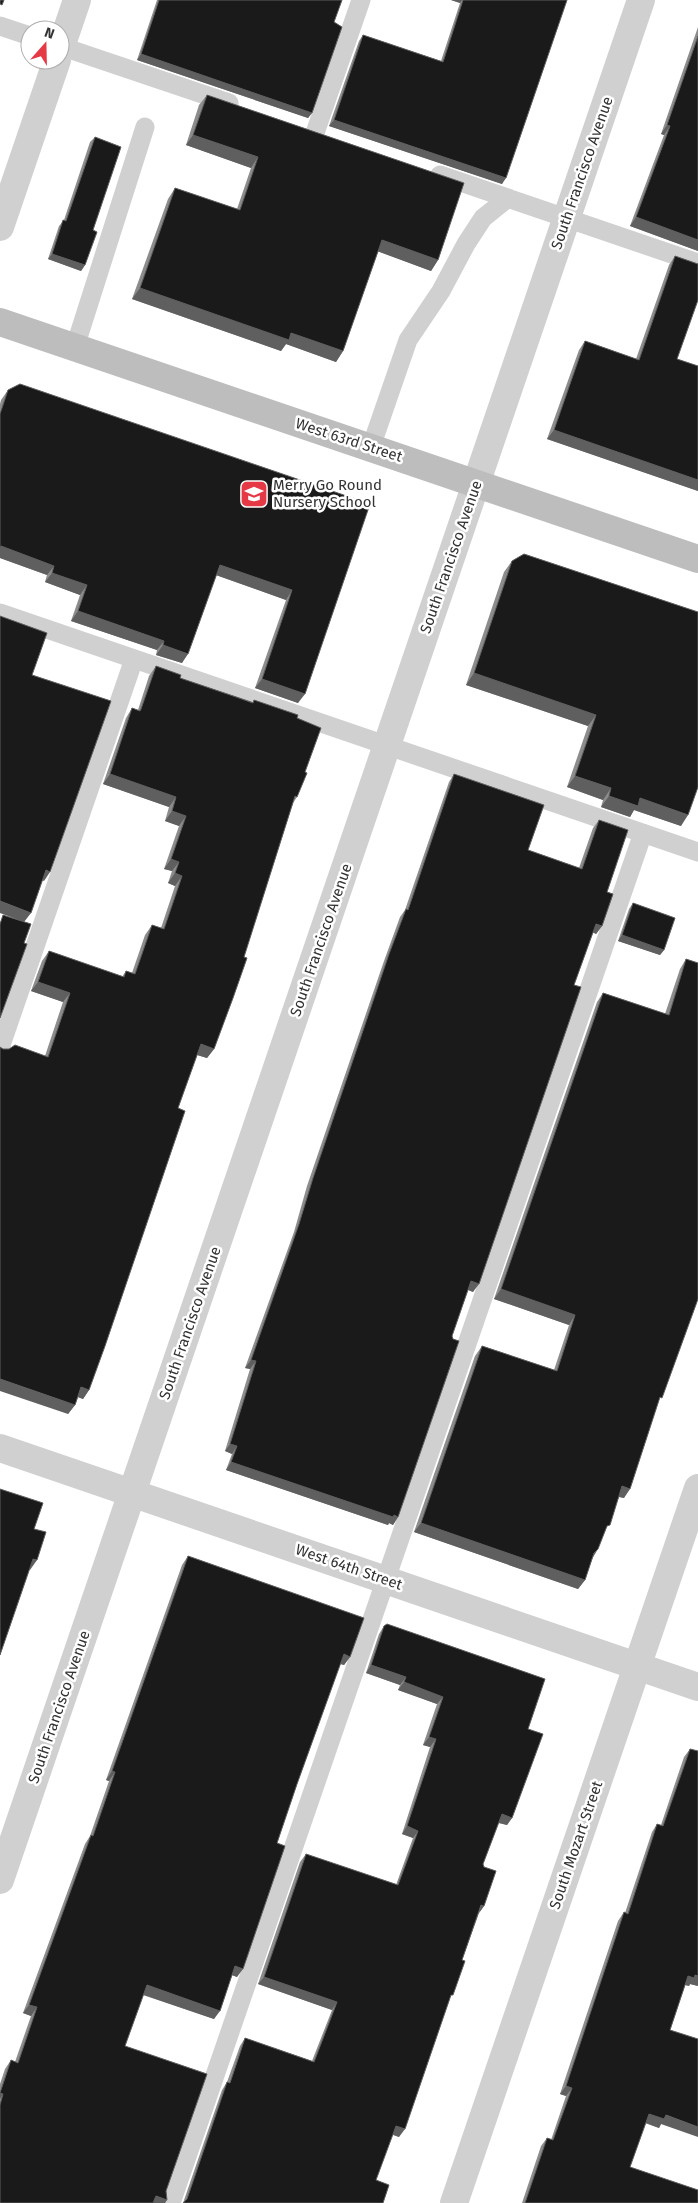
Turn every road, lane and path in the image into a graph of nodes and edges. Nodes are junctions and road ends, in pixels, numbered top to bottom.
1 (77, 0) edge
2 (361, 0) edge
3 (641, 0) edge
4 (70, 20) edge
5 (0, 26) edge
6 (20, 33) edge
7 (70, 54) edge
8 (52, 70) edge
9 (242, 108) edge
10 (297, 126) edge
11 (145, 127) dead end
12 (315, 133) junction
13 (334, 139) edge
14 (425, 170) edge
15 (508, 198) junction
16 (2, 213) edge
17 (566, 219) junction
18 (698, 263) edge
19 (0, 322) edge
20 (75, 347) junction
21 (371, 447) junction
22 (477, 483) junction
23 (698, 559) edge
24 (0, 613) edge
25 (134, 659) junction
26 (387, 745) junction
27 (643, 833) junction
28 (698, 852) edge
29 (0, 1048) edge
30 (0, 1448) edge
31 (698, 1488) edge
32 (132, 1494) junction
33 (386, 1580) junction
34 (637, 1666) junction
35 (698, 1687) edge
36 (0, 1880) edge
37 (171, 2203) edge
38 (454, 2203) edge

1 - 4 street
2 - 12 lane
3 - 17 street, South Francisco Avenue
5 - 6 lane
7 - 9 lane
8 - 16 street
10 - 12 lane
11 - 20 lane
12 - 13 lane
14 - 15 lane
15 - 17 lane
15 - 21 lane
17 - 18 lane
17 - 22 street, South Francisco Avenue
19 - 20 main road, West 63rd Street
20 - 21 main road, West 63rd Street
21 - 22 main road, West 63rd Street
22 - 23 main road, West 63rd Street
22 - 26 street, South Francisco Avenue
24 - 25 lane
25 - 26 lane
25 - 29 lane
26 - 27 lane
26 - 32 street, South Francisco Avenue
27 - 28 lane
27 - 33 lane
30 - 32 street, West 64th Street
31 - 34 street, South Mozart Street
32 - 33 street, West 64th Street
32 - 36 street, South Francisco Avenue
33 - 34 street, West 64th Street
33 - 37 lane
34 - 35 street, West 64th Street
34 - 38 street, South Mozart Street

